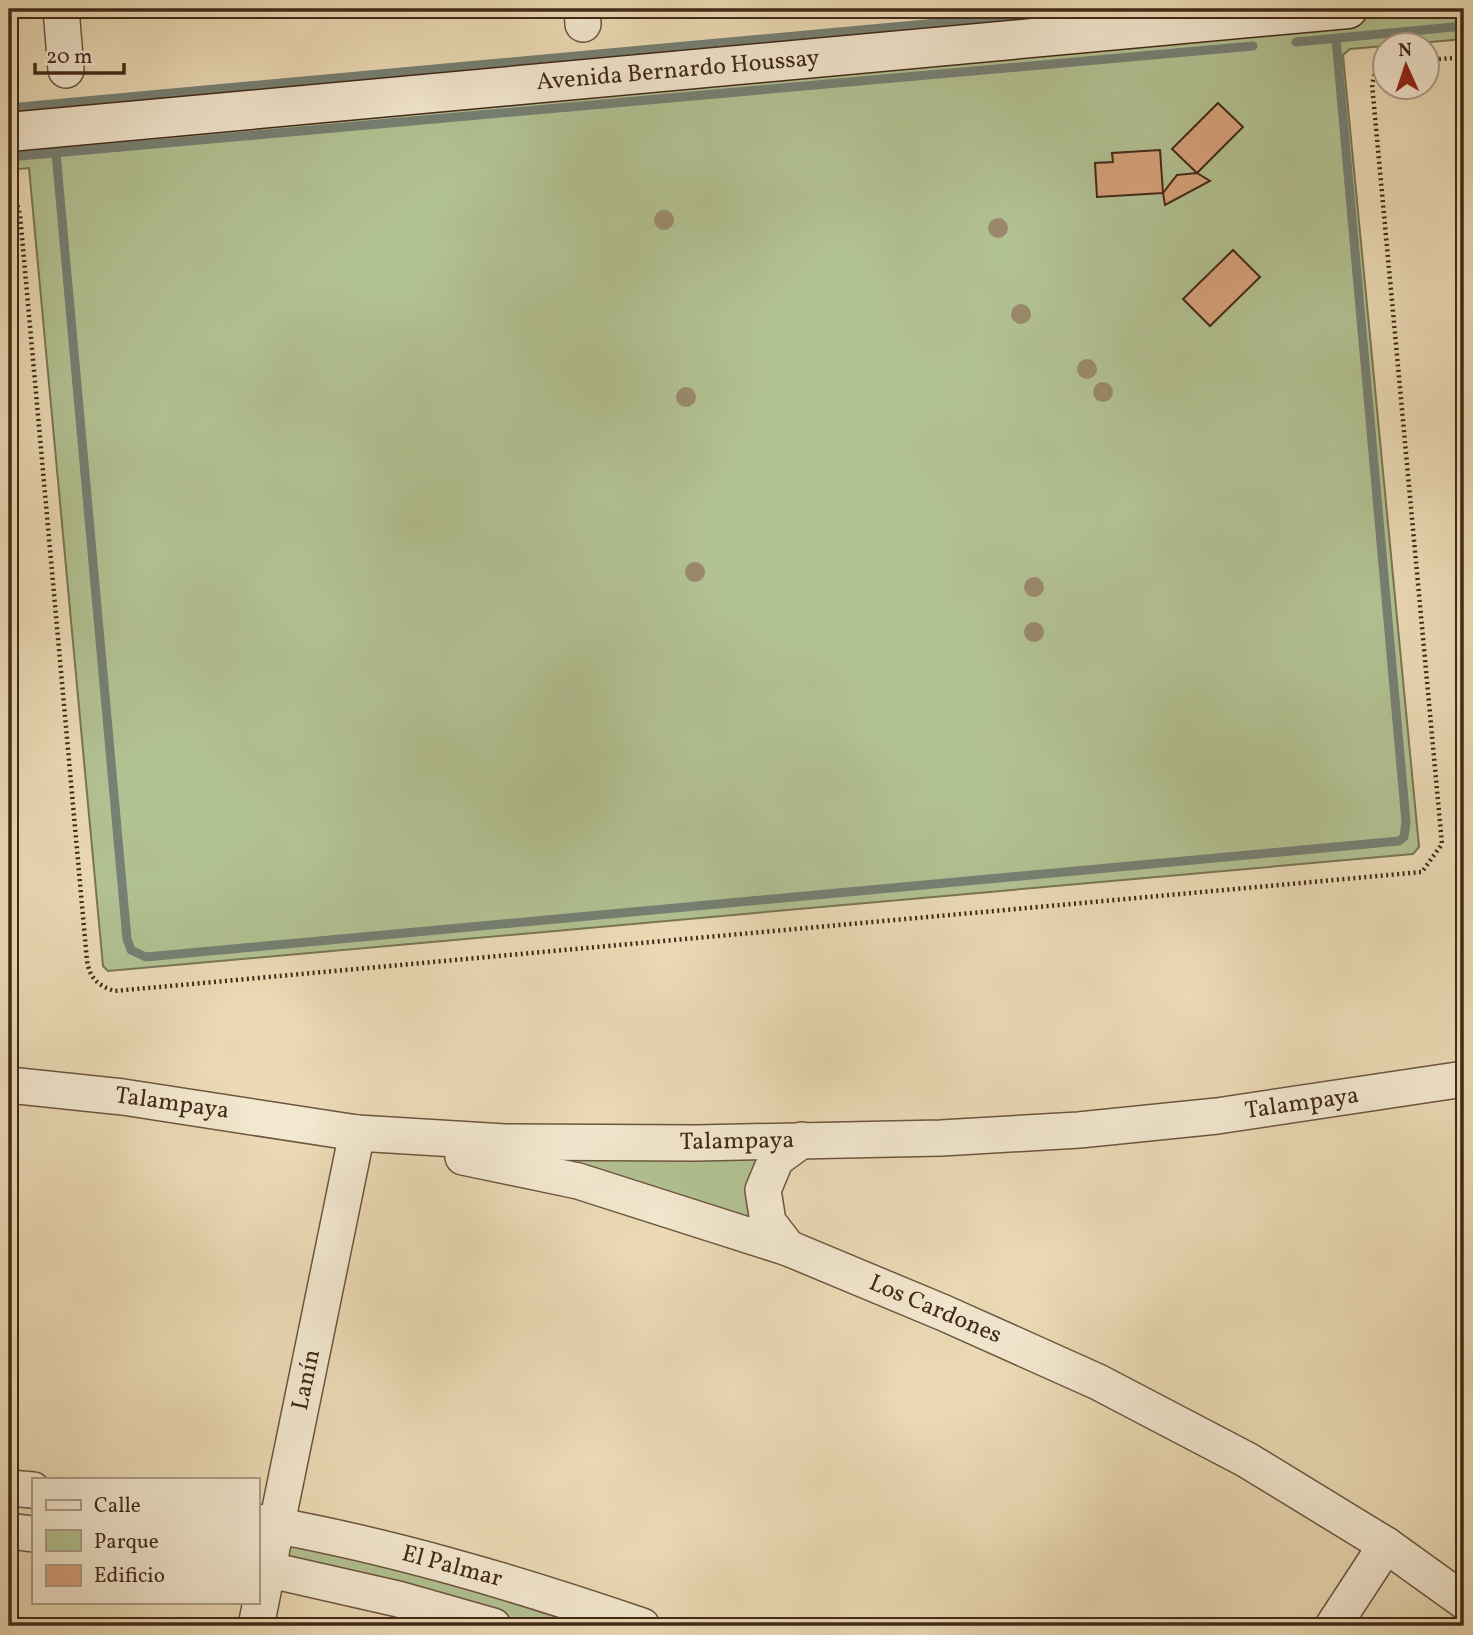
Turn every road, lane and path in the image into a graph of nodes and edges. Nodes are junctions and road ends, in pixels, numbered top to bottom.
1 (61, 9) edge
2 (1348, 9) edge
3 (1464, 57) edge
4 (1442, 59) edge
5 (66, 70) dead end
6 (1374, 102) edge
7 (9, 132) edge
8 (9, 192) edge
9 (1464, 1079) edge
10 (9, 1085) edge
11 (357, 1133) junction
12 (802, 1140) junction
13 (788, 1248) junction
14 (9, 1488) edge
15 (32, 1490) edge
16 (267, 1523) edge
17 (9, 1531) edge
18 (32, 1534) edge
19 (1386, 1545) junction
20 (262, 1568) edge
21 (259, 1597) edge
22 (1464, 1601) edge
23 (258, 1604) edge
24 (256, 1626) edge
25 (493, 1626) edge
26 (642, 1626) edge
27 (1333, 1626) edge

1 - 5 street
2 - 7 main road, Avenida Bernardo Houssay
3 - 4 path
6 - 8 path
9 - 12 street, Talampaya
10 - 11 street, Talampaya
11 - 12 street, Talampaya
11 - 13 street, Los Cardones
11 - 16 street, Lanín
12 - 13 street
13 - 19 street, Los Cardones
14 - 15 street
16 - 20 street, Lanín
16 - 26 street, El Palmar
17 - 18 street
19 - 22 street, Los Cardones
19 - 27 street
20 - 21 street, Lanín
20 - 25 street, El Palmar
23 - 24 street, Lanín

